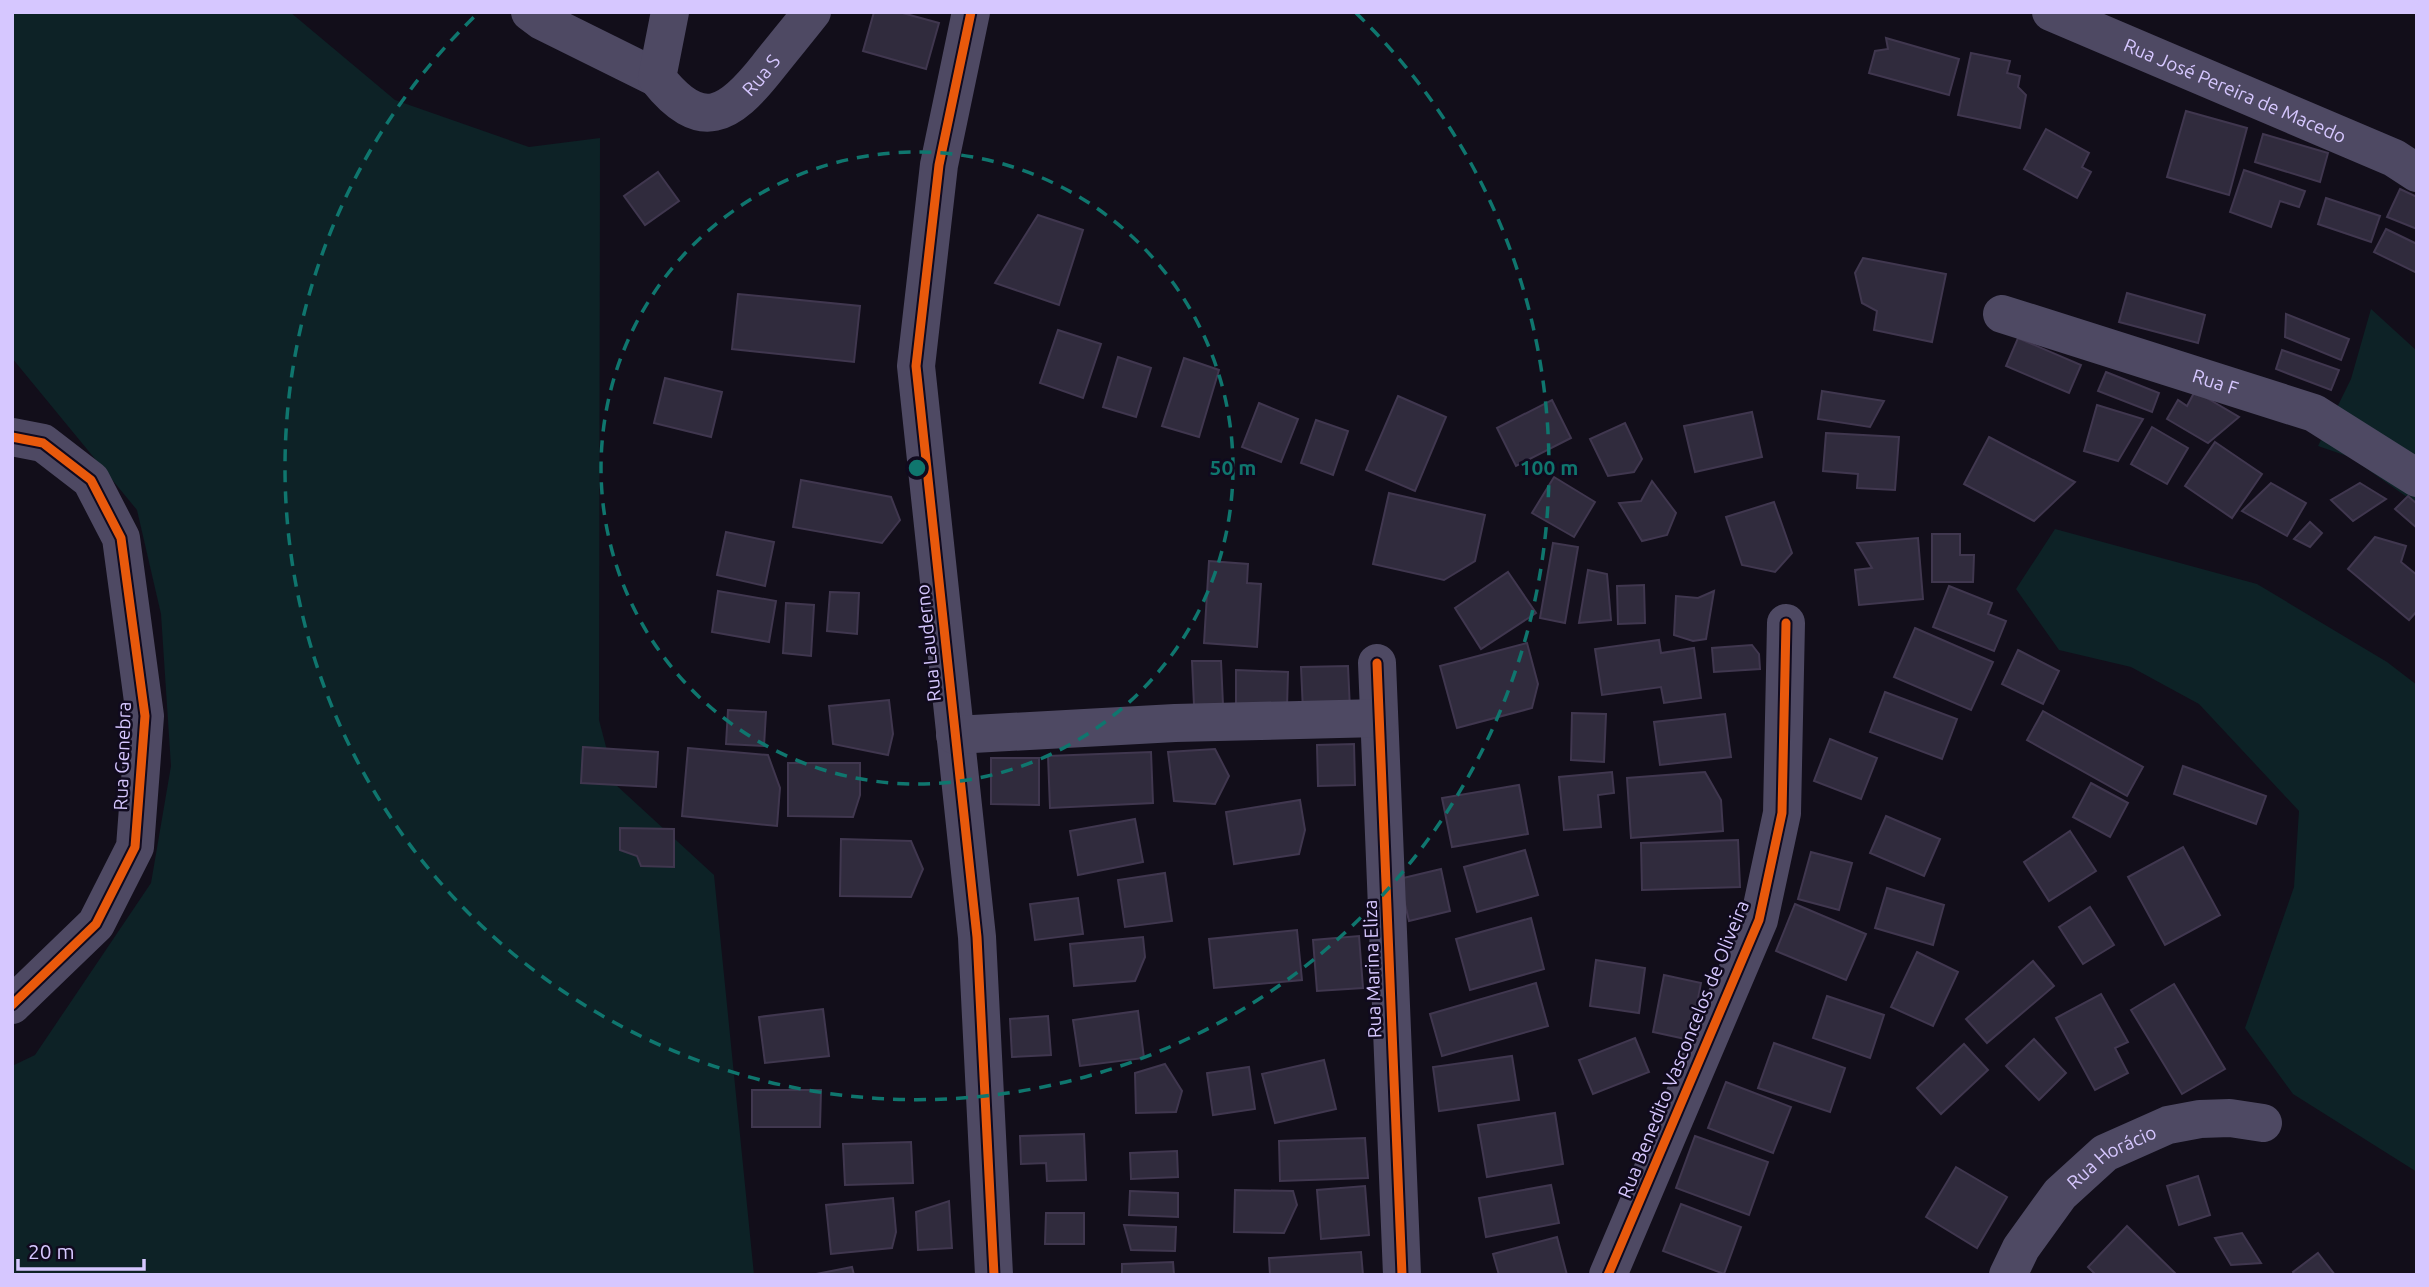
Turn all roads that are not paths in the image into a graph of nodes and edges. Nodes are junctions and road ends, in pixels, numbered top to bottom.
1 (530, 12) edge
2 (670, 12) edge
3 (812, 12) edge
4 (971, 12) edge
5 (2051, 12) edge
6 (657, 78) junction
7 (2417, 173) edge
8 (2002, 314) dead end
9 (12, 437) edge
10 (2417, 478) edge
11 (1786, 623) dead end
12 (1377, 663) dead end
13 (1379, 718) junction
14 (955, 735) junction
15 (12, 1005) edge
16 (2263, 1123) dead end
17 (994, 1275) edge
18 (1402, 1275) edge
19 (1608, 1275) edge
20 (2008, 1275) edge

1 - 6 street
2 - 6 street
3 - 6 street, Rua S
4 - 14 street, Rua Lauderno
5 - 7 street, Rua José Pereira de Macedo
8 - 10 street, Rua F
9 - 15 street, Rua Genebra
11 - 19 street, Rua Benedito Vasconcelos de Oliveira
12 - 13 street, Rua Marina Eliza
13 - 14 street
13 - 18 street, Rua Marina Eliza
14 - 17 street, Rua Lauderno
16 - 20 street, Rua Horácio

